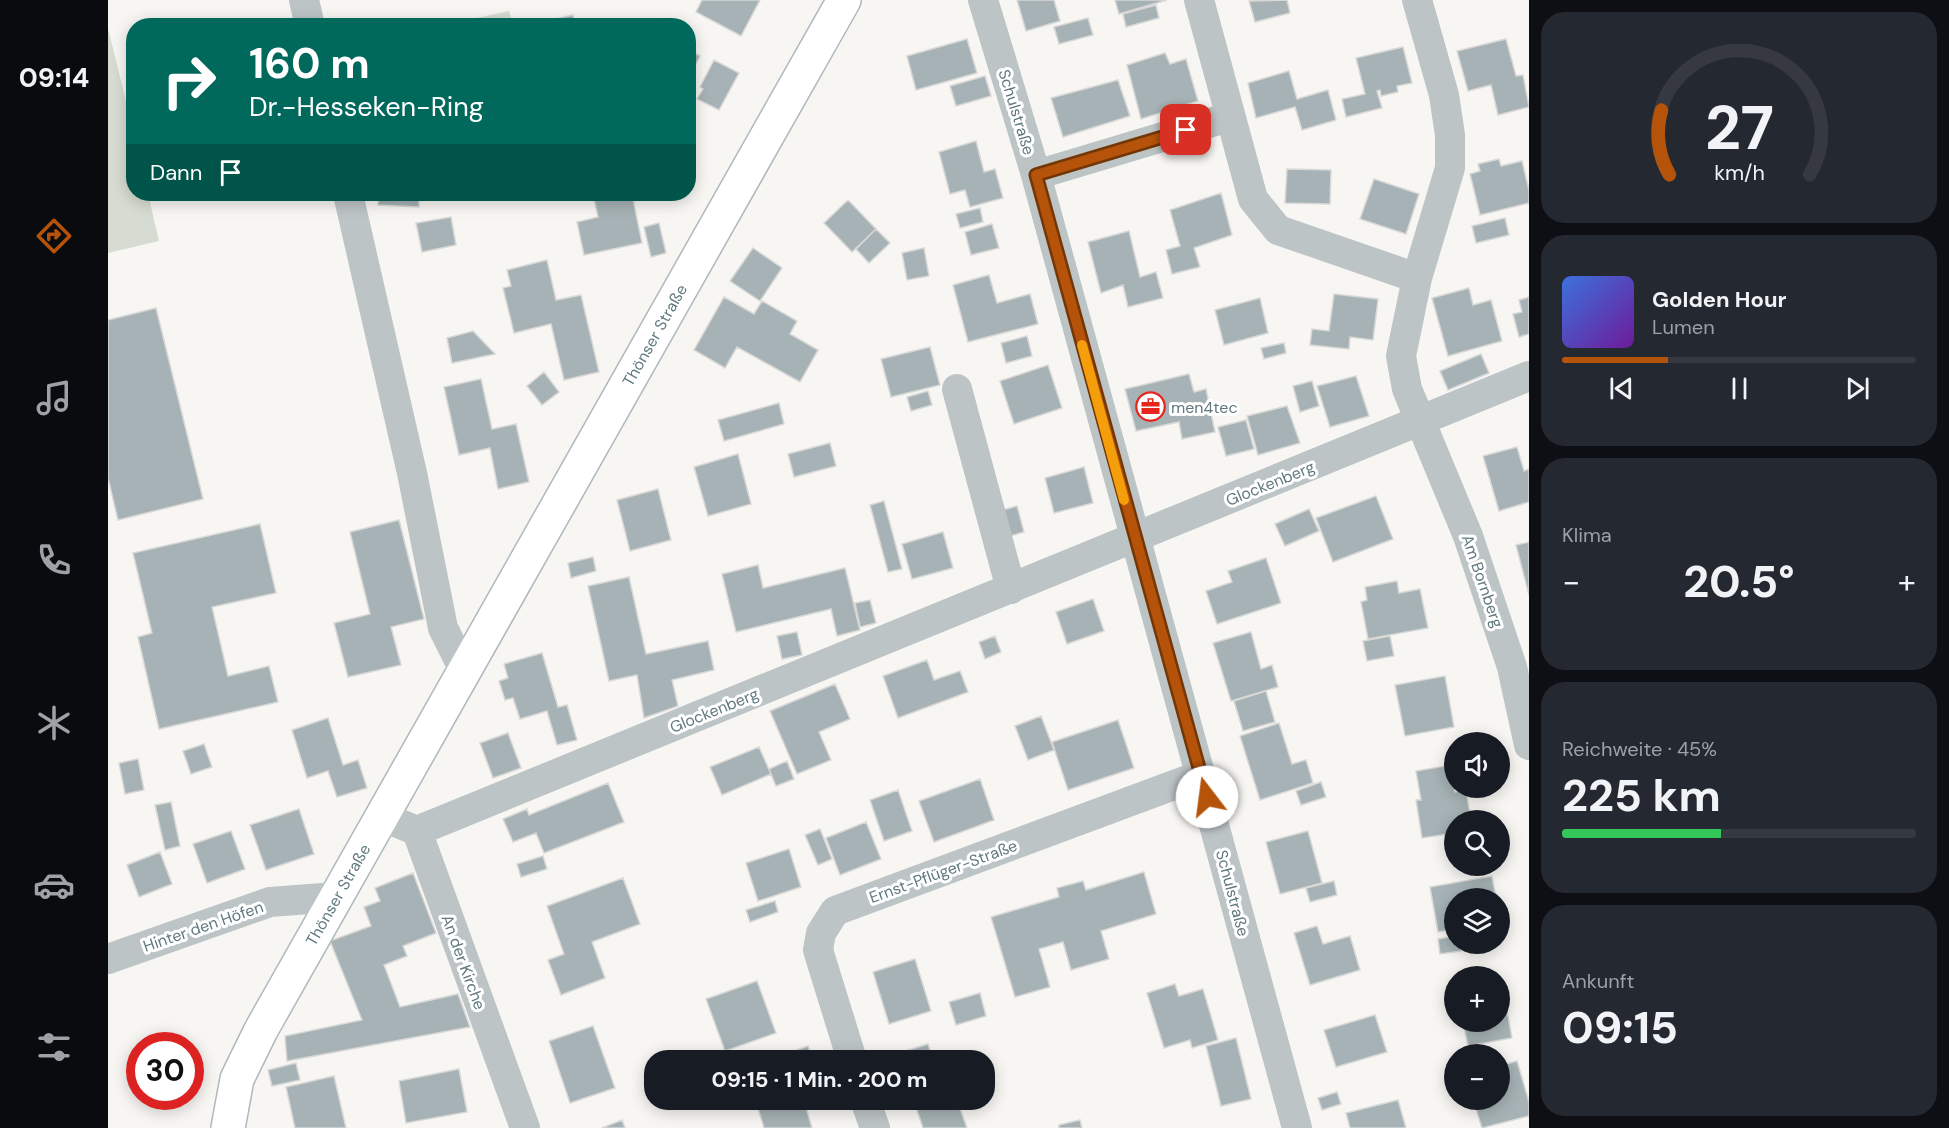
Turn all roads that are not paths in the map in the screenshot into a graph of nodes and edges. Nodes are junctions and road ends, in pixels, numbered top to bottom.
1 (304, 0) edge
2 (844, 0) edge
3 (983, 0) edge
4 (1199, 0) edge
5 (1417, 0) edge
6 (308, 18) edge
7 (1230, 117) junction
8 (1036, 175) junction
9 (350, 201) edge
10 (1417, 278) junction
11 (1529, 376) edge
12 (957, 389) dead end
13 (1421, 422) junction
14 (1134, 539) junction
15 (1011, 589) junction
16 (464, 670) junction
17 (1529, 745) edge
18 (1201, 775) junction
19 (382, 816) junction
20 (417, 831) junction
21 (336, 897) junction
22 (108, 959) edge
23 (849, 1050) edge
24 (869, 1110) edge
25 (228, 1128) edge
26 (525, 1128) edge
27 (875, 1128) edge
28 (1297, 1128) edge

1 - 6 street
2 - 16 street, Thönser Straße
3 - 8 street, Schulstraße
4 - 7 street
5 - 10 street, Am Bornberg
7 - 8 street
7 - 10 street
8 - 14 street, Schulstraße
9 - 16 street
10 - 13 street, Am Bornberg
11 - 13 street, Glockenberg
12 - 15 street
13 - 14 street, Glockenberg
13 - 17 street, Am Bornberg
14 - 15 street, Glockenberg
14 - 18 street, Schulstraße
15 - 20 street, Glockenberg
16 - 19 street, Thönser Straße
18 - 23 street, Ernst-Pflüger-Straße
18 - 28 street, Schulstraße
19 - 20 street
19 - 21 street, Thönser Straße
20 - 26 street, An der Kirche
21 - 22 street, Hinter den Höfen
21 - 25 street, Thönser Straße
24 - 27 street

